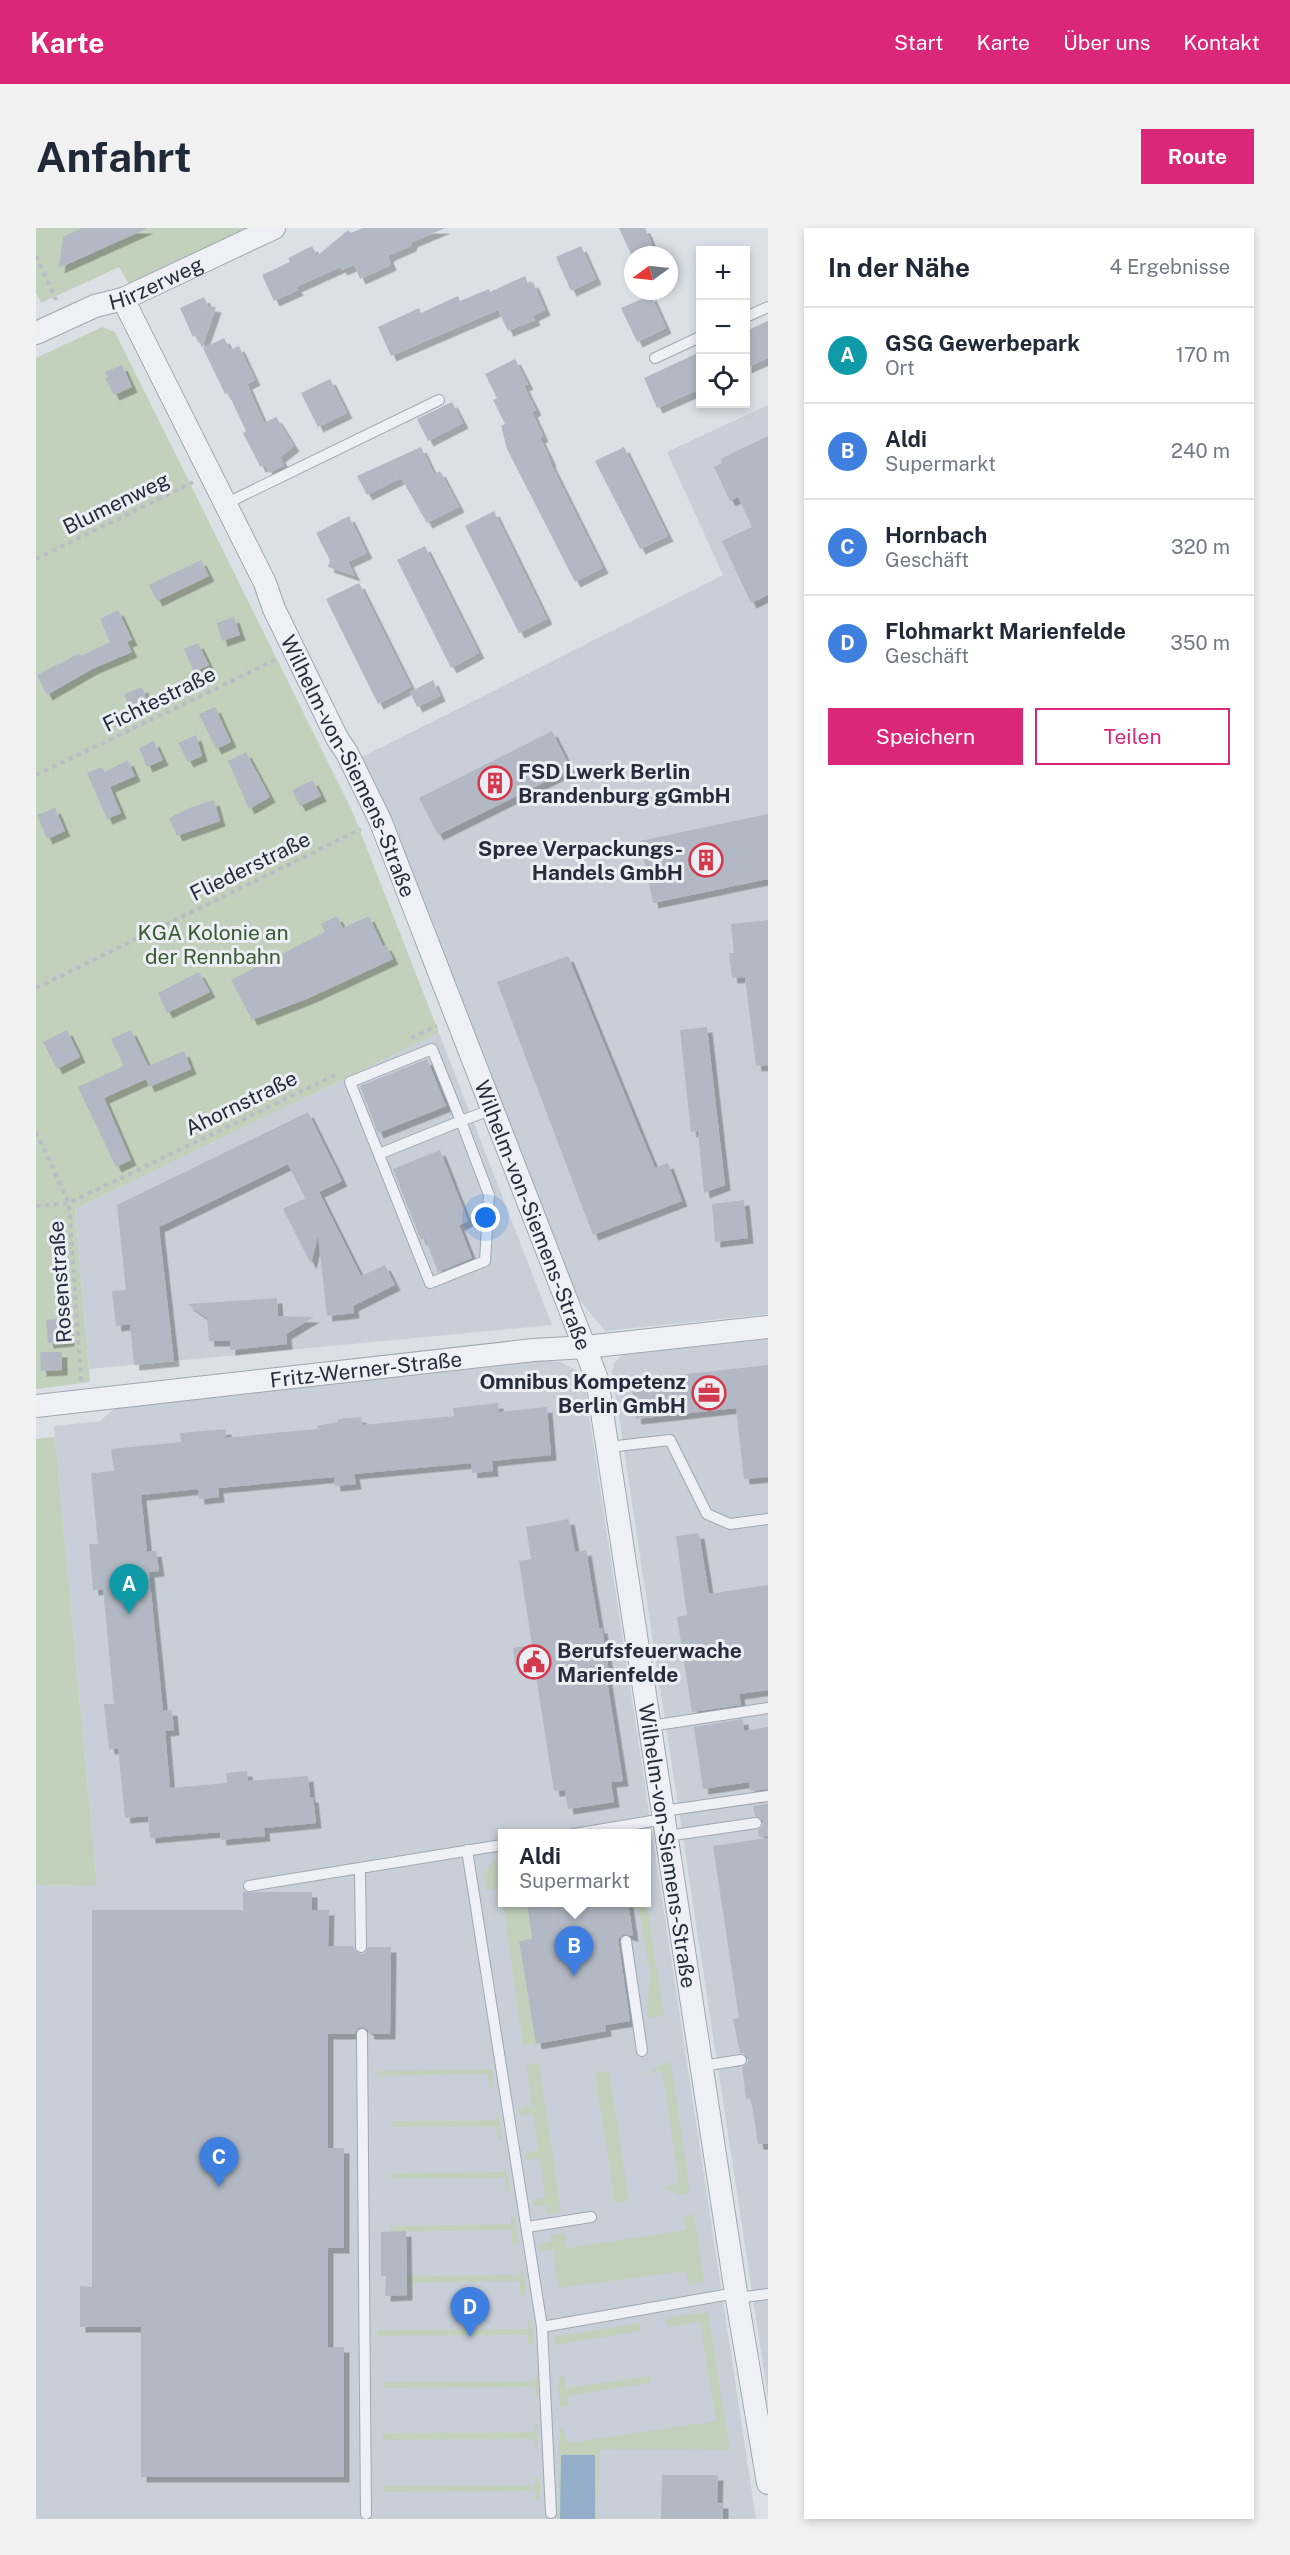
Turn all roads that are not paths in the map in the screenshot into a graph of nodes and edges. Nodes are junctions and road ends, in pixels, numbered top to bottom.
1 (274, 228) edge
2 (123, 298) junction
3 (768, 307) edge
4 (750, 315) edge
5 (36, 333) edge
6 (696, 339) edge
7 (655, 358) dead end
8 (439, 400) dead end
9 (225, 504) junction
10 (493, 1109) junction
11 (461, 1121) junction
12 (379, 1154) junction
13 (768, 1327) edge
14 (586, 1347) junction
15 (36, 1406) edge
16 (608, 1447) junction
17 (768, 1519) edge
18 (768, 1708) edge
19 (650, 1726) junction
20 (768, 1796) edge
21 (665, 1822) junction
22 (756, 1823) dead end
23 (607, 1829) edge
24 (498, 1846) edge
25 (467, 1850) junction
26 (360, 1869) junction
27 (249, 1886) dead end
28 (626, 1941) dead end
29 (361, 1947) dead end
30 (362, 2034) dead end
31 (642, 2051) dead end
32 (741, 2060) dead end
33 (702, 2066) junction
34 (591, 2217) dead end
35 (526, 2227) junction
36 (768, 2294) edge
37 (737, 2296) junction
38 (542, 2326) junction
39 (768, 2483) edge
40 (551, 2513) dead end
41 (366, 2514) dead end

1 - 2 street, Hirzerweg
2 - 5 street, Hirzerweg
2 - 9 street, Wilhelm-von-Siemens-Straße
3 - 4 lane
6 - 7 lane
8 - 9 lane
9 - 10 street, Wilhelm-von-Siemens-Straße
10 - 11 lane
10 - 14 street, Wilhelm-von-Siemens-Straße
11 - 12 lane
11 - 12 lane
11 - 12 lane
13 - 14 street, Fritz-Werner-Straße
14 - 15 street, Fritz-Werner-Straße
14 - 16 street, Wilhelm-von-Siemens-Straße
16 - 17 lane
16 - 19 street, Wilhelm-von-Siemens-Straße
18 - 19 lane
19 - 21 street, Wilhelm-von-Siemens-Straße
20 - 21 lane
21 - 22 lane
21 - 23 lane
21 - 33 street, Wilhelm-von-Siemens-Straße
24 - 25 lane
25 - 26 lane
25 - 35 lane
26 - 27 lane
26 - 29 lane
28 - 31 lane
30 - 41 lane
32 - 33 lane
33 - 37 street, Wilhelm-von-Siemens-Straße
34 - 35 lane
35 - 38 lane
36 - 37 lane
37 - 38 lane
37 - 39 street, Wilhelm-von-Siemens-Straße
38 - 40 lane

